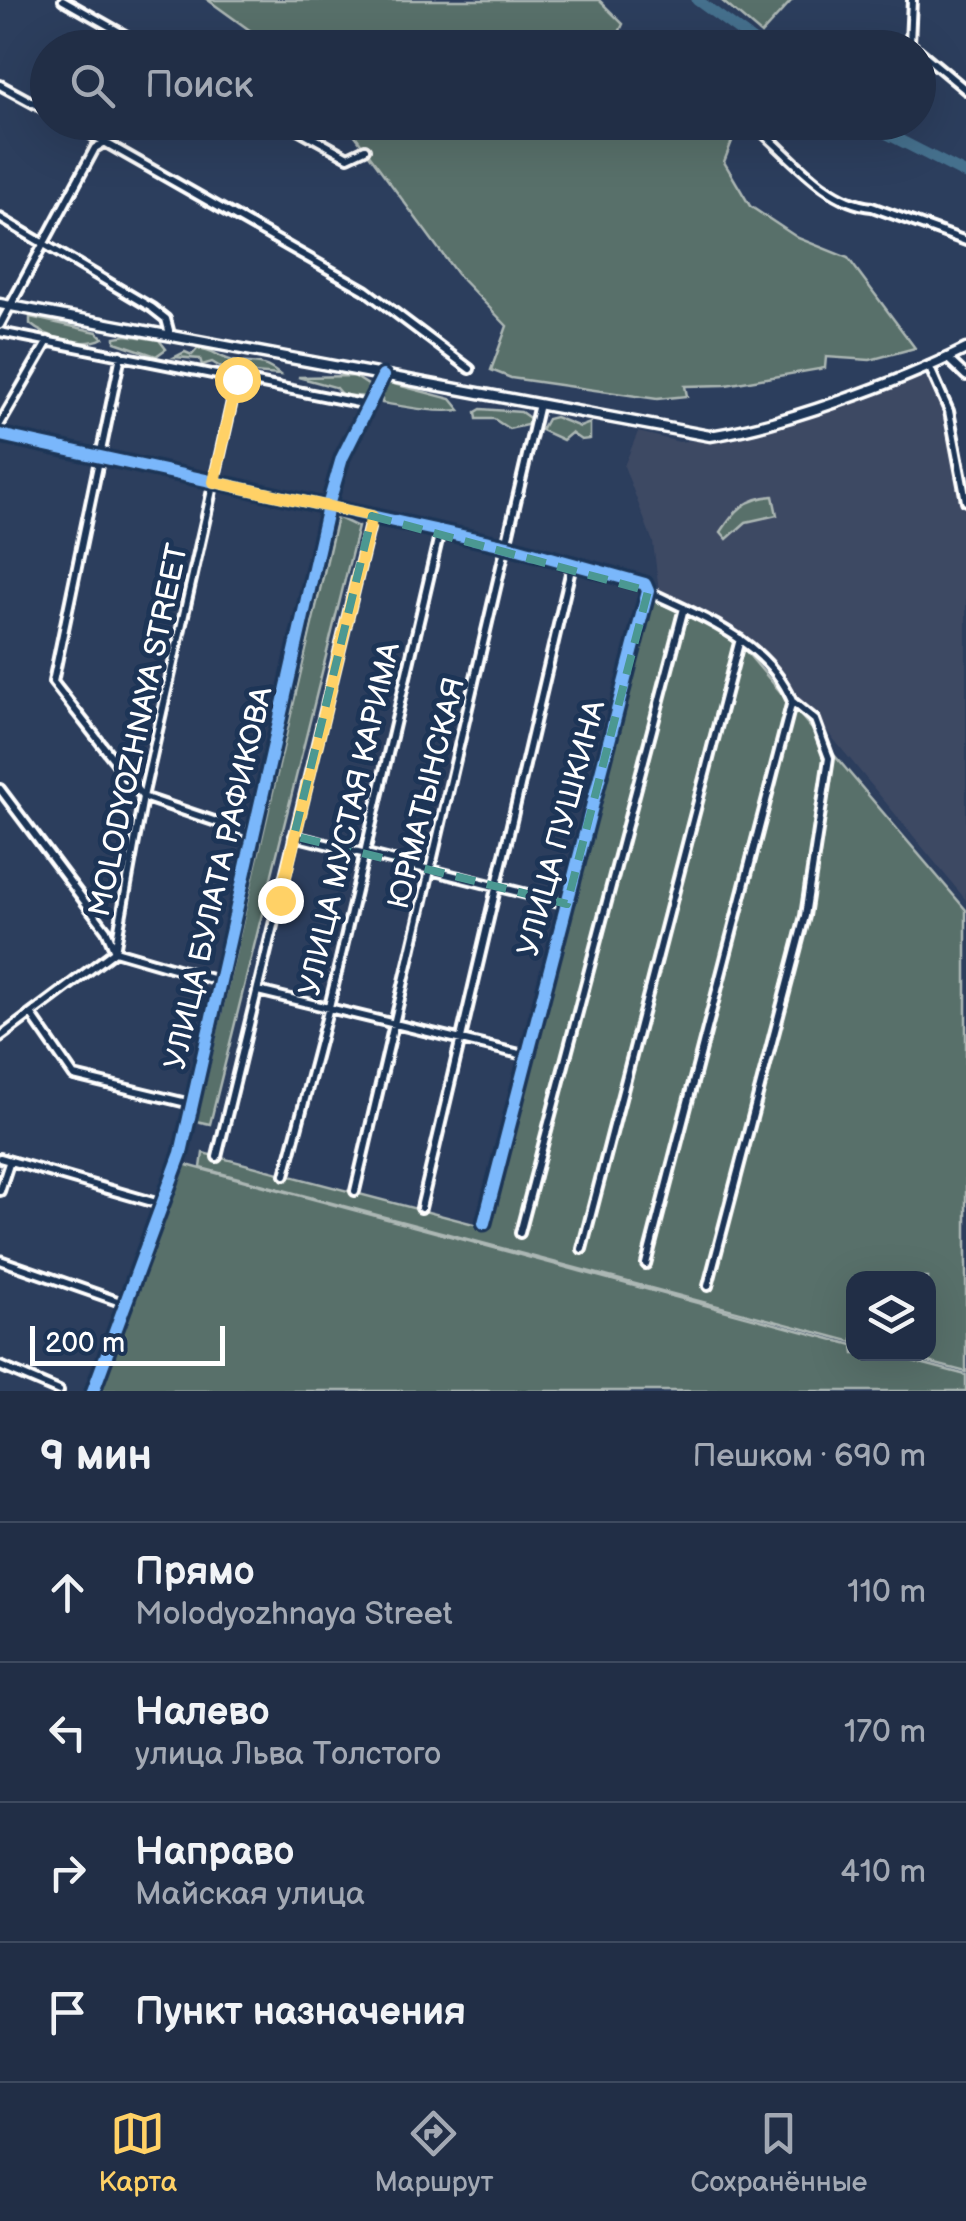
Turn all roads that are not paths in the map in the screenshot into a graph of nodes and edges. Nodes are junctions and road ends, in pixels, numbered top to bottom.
1 (63, 0) edge
2 (912, 0) edge
3 (116, 30) edge
4 (911, 30) edge
5 (936, 65) edge
6 (0, 85) edge
7 (966, 90) edge
8 (30, 101) edge
9 (102, 140) edge
10 (319, 140) edge
11 (771, 140) edge
12 (105, 142) junction
13 (364, 149) dead end
14 (0, 218) edge
15 (42, 240) junction
16 (966, 241) edge
17 (4, 305) edge
18 (0, 328) edge
19 (170, 334) junction
20 (48, 341) junction
21 (966, 349) edge
22 (121, 355) junction
23 (947, 358) junction
24 (930, 366) junction
25 (470, 369) dead end
26 (383, 376) junction
27 (966, 376) edge
28 (237, 379) junction
29 (539, 404) junction
30 (368, 405) junction
31 (0, 424) edge
32 (0, 435) edge
33 (100, 457) junction
34 (214, 482) junction
35 (966, 501) edge
36 (328, 506) junction
37 (372, 516) junction
38 (440, 532) junction
39 (508, 546) junction
40 (572, 565) junction
41 (648, 591) junction
42 (684, 608) junction
43 (740, 638) junction
44 (792, 701) junction
45 (0, 790) edge
46 (143, 798) junction
47 (255, 836) junction
48 (294, 836) junction
49 (362, 852) junction
50 (430, 872) junction
51 (496, 887) junction
52 (567, 904) junction
53 (115, 951) junction
54 (222, 982) junction
55 (258, 991) junction
56 (329, 1007) junction
57 (31, 1014) junction
58 (394, 1024) junction
59 (0, 1037) edge
60 (460, 1040) junction
61 (528, 1056) junction
62 (191, 1104) junction
63 (217, 1157) dead end
64 (0, 1158) edge
65 (9, 1163) junction
66 (285, 1175) dead end
67 (0, 1190) edge
68 (354, 1192) dead end
69 (162, 1205) junction
70 (421, 1208) dead end
71 (484, 1223) dead end
72 (520, 1233) dead end
73 (582, 1249) dead end
74 (0, 1260) edge
75 (646, 1264) dead end
76 (708, 1286) dead end
77 (127, 1304) junction
78 (0, 1366) edge
79 (59, 1391) edge
80 (93, 1391) edge

1 - 3 street
2 - 4 street
5 - 7 street
6 - 8 street
9 - 12 street
10 - 13 street
11 - 16 street
12 - 15 street
12 - 25 street
14 - 15 street
15 - 17 street
15 - 19 street
17 - 18 street
17 - 19 street
18 - 20 street
19 - 26 street
20 - 22 street
20 - 31 street
21 - 23 street
22 - 28 street
22 - 33 street
23 - 24 street
23 - 27 street
24 - 29 street
24 - 35 street
26 - 29 street
26 - 30 street, УЛИЦА БУЛАТА РАФИКОВА
28 - 30 street
28 - 34 street, MOLODYOZHNAYA STREET
29 - 39 street, ЮРМАТЫНСКАЯ
30 - 36 street, УЛИЦА БУЛАТА РАФИКОВА
32 - 33 street
33 - 34 street
33 - 46 street
34 - 36 street
34 - 46 street, MOLODYOZHNAYA STREET
36 - 37 street
36 - 47 street, УЛИЦА БУЛАТА РАФИКОВА
37 - 38 street
37 - 48 street
38 - 39 street
38 - 49 street, УЛИЦА МУСТАЯ КАРИМА
39 - 40 street
39 - 50 street, ЮРМАТЫНСКАЯ
40 - 41 street
40 - 51 street
41 - 42 street
41 - 52 street, УЛИЦА ПУШКИНА
42 - 43 street
42 - 72 street
43 - 44 street
43 - 73 street
44 - 75 street
44 - 76 street
45 - 53 street
46 - 47 street
46 - 53 street, MOLODYOZHNAYA STREET
47 - 54 street, УЛИЦА БУЛАТА РАФИКОВА
48 - 49 street
48 - 55 street
49 - 50 street
49 - 56 street, УЛИЦА МУСТАЯ КАРИМА
50 - 51 street
50 - 58 street, ЮРМАТЫНСКАЯ
51 - 52 street
51 - 60 street
52 - 61 street, УЛИЦА ПУШКИНА
53 - 54 street
53 - 57 street, MOLODYOZHNAYA STREET
54 - 62 street, УЛИЦА БУЛАТА РАФИКОВА
55 - 56 street
55 - 63 street
56 - 58 street
56 - 66 street, УЛИЦА МУСТАЯ КАРИМА
57 - 59 street, MOLODYOZHNAYA STREET
57 - 62 street
58 - 60 street
58 - 68 street, ЮРМАТЫНСКАЯ
60 - 61 street
60 - 70 street
61 - 71 street, УЛИЦА ПУШКИНА
62 - 69 street, УЛИЦА БУЛАТА РАФИКОВА
64 - 65 street
65 - 67 street
65 - 69 street
69 - 77 street, УЛИЦА БУЛАТА РАФИКОВА
74 - 77 street
77 - 80 street, УЛИЦА БУЛАТА РАФИКОВА
78 - 79 street

